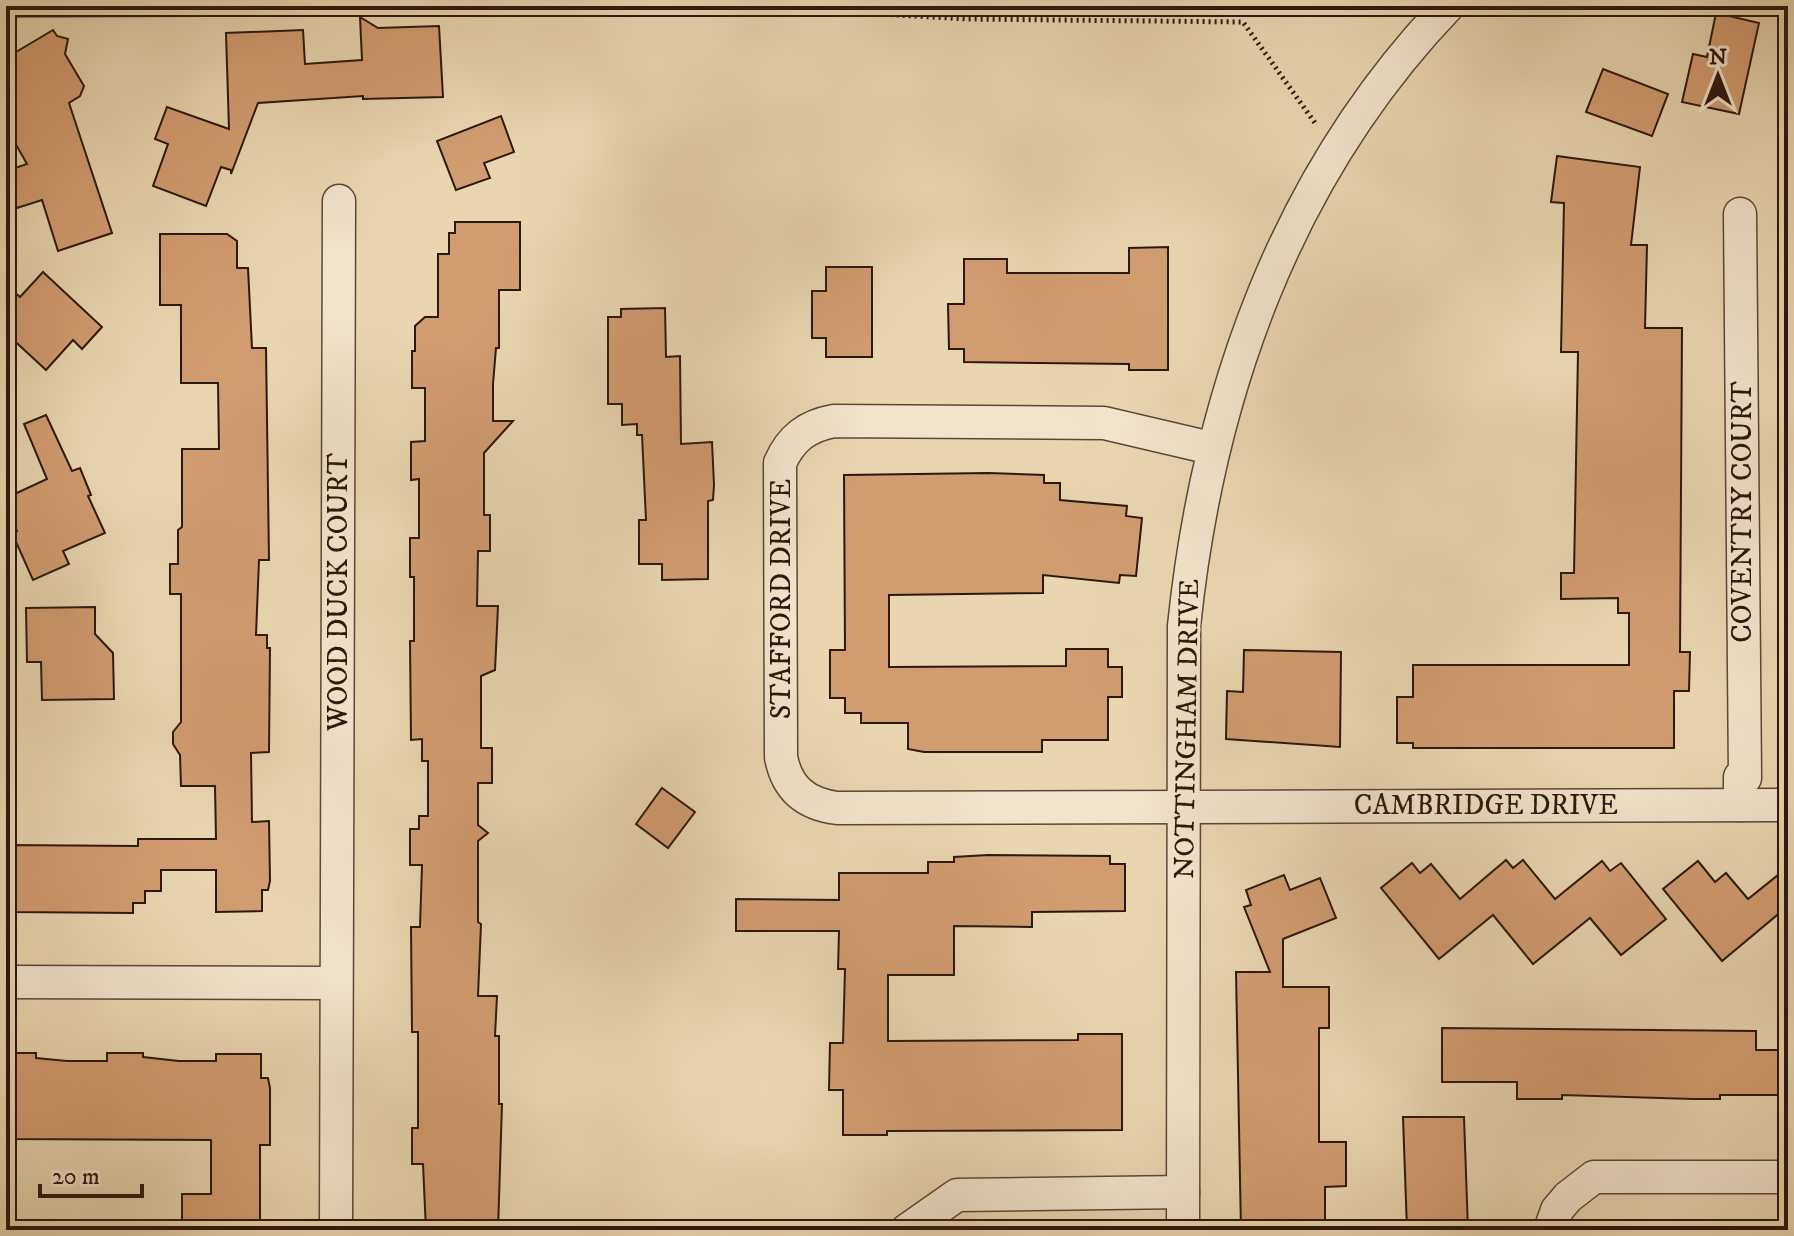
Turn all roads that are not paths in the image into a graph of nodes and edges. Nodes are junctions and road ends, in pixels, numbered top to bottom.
1 (1448, 6) edge
2 (339, 201) dead end
3 (1740, 214) dead end
4 (1211, 448) junction
5 (1740, 805) junction
6 (1788, 805) edge
7 (1184, 808) junction
8 (6, 982) edge
9 (336, 983) junction
10 (1788, 1177) edge
11 (1183, 1192) junction
12 (336, 1230) edge
13 (907, 1230) edge
14 (1183, 1230) edge
15 (1550, 1230) edge

1 - 4 street, NOTTINGHAM DRIVE
2 - 9 street, WOOD DUCK COURT
3 - 5 street, COVENTRY COURT
4 - 7 street, NOTTINGHAM DRIVE
4 - 7 street, STAFFORD DRIVE
5 - 6 street, CAMBRIDGE DRIVE
5 - 7 street, CAMBRIDGE DRIVE
7 - 11 street, NOTTINGHAM DRIVE
8 - 9 street
9 - 12 street, WOOD DUCK COURT
10 - 15 street
11 - 13 street
11 - 14 street, NOTTINGHAM DRIVE

